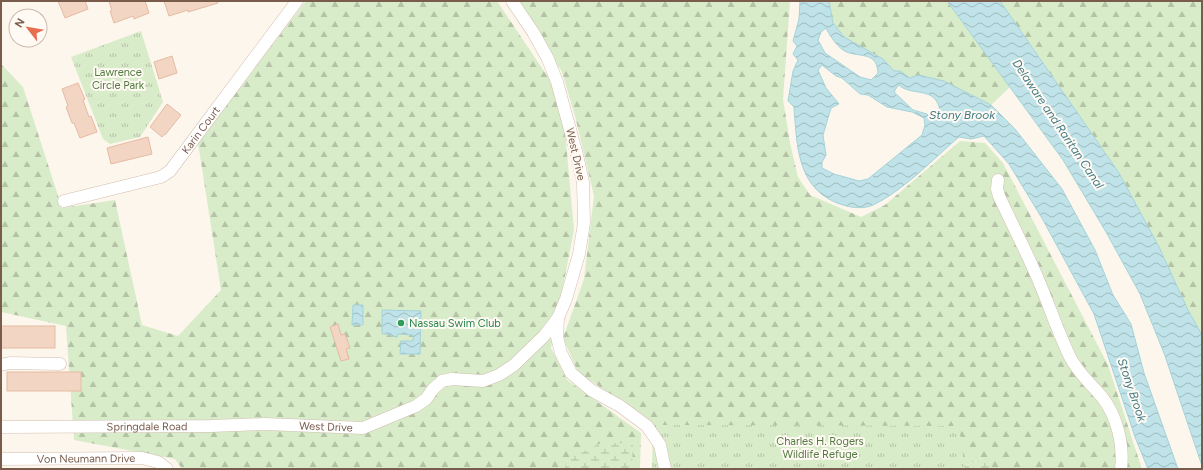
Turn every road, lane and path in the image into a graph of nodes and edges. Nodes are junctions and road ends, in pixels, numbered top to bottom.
1 (297, 1) edge
2 (512, 1) edge
3 (998, 180) dead end
4 (64, 201) dead end
5 (558, 318) junction
6 (1, 364) edge
7 (60, 364) dead end
8 (294, 424) joint
9 (1, 427) edge
10 (1, 459) edge
11 (167, 469) edge
12 (665, 469) edge
13 (1121, 469) edge

1 - 4 street, Karin Court
2 - 5 street, West Drive
3 - 13 street
5 - 8 street, West Drive
5 - 12 street, West Drive
6 - 7 street
8 - 9 street, Springdale Road
10 - 11 street, Von Neumann Drive

